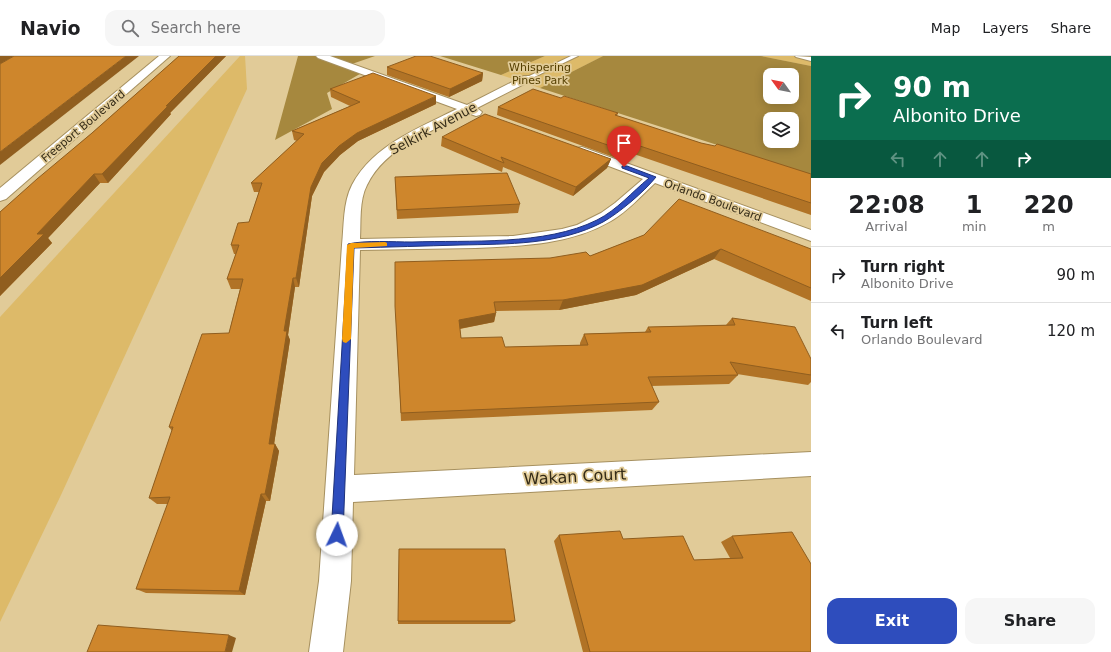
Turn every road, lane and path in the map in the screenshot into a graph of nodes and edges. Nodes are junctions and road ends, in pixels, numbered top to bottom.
1 (165, 56) edge
2 (321, 56) edge
3 (575, 56) edge
4 (798, 56) edge
5 (811, 59) edge
6 (528, 78) joint
7 (468, 109) junction
8 (490, 117) edge
9 (572, 147) edge
10 (653, 177) junction
11 (0, 196) edge
12 (811, 236) edge
13 (351, 245) junction
14 (811, 464) edge
15 (339, 489) junction
16 (326, 652) edge

1 - 11 street, Freeport Boulevard
2 - 7 street
3 - 6 lane
4 - 5 lane
6 - 7 street, Selkirk Avenue
7 - 8 street
7 - 13 street, Selkirk Avenue
9 - 10 street, Orlando Boulevard
10 - 12 street, Orlando Boulevard
10 - 13 street
13 - 15 street, Selkirk Avenue
14 - 15 street, Wakan Court
15 - 16 street, Selkirk Avenue

